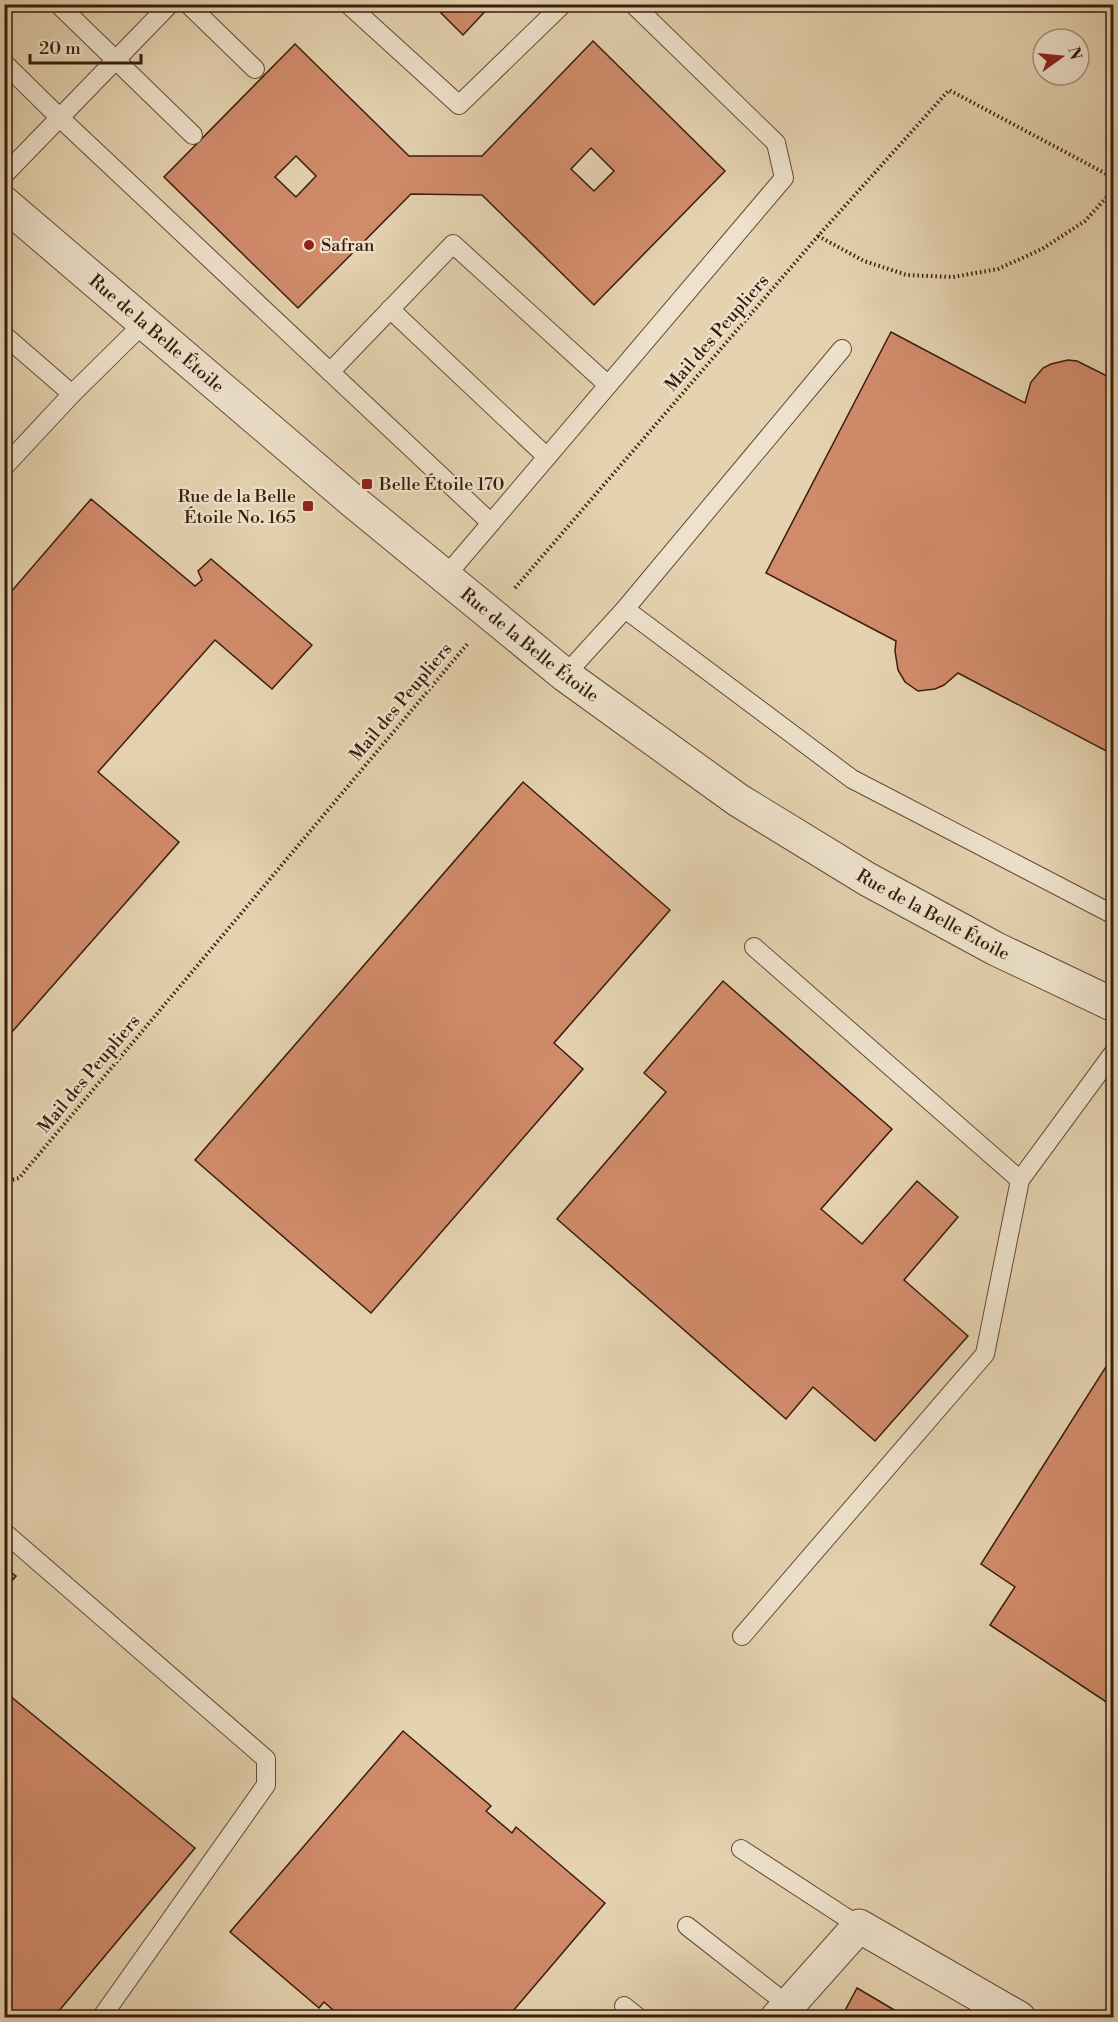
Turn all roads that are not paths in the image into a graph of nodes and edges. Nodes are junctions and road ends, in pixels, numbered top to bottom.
1 (58, 4) edge
2 (170, 4) edge
3 (188, 4) edge
4 (348, 4) edge
5 (563, 4) edge
6 (633, 4) edge
7 (116, 60) junction
8 (4, 63) edge
9 (255, 69) dead end
10 (60, 118) junction
11 (193, 135) dead end
12 (4, 175) edge
13 (4, 203) edge
14 (390, 309) junction
15 (144, 323) junction
16 (4, 335) edge
17 (842, 349) dead end
18 (330, 372) junction
19 (608, 385) junction
20 (72, 394) junction
21 (547, 457) junction
22 (4, 467) edge
23 (491, 523) junction
24 (445, 577) junction
25 (625, 609) junction
26 (565, 675) junction
27 (1113, 915) edge
28 (754, 947) dead end
29 (1113, 1005) edge
30 (1113, 1052) edge
31 (1020, 1180) junction
32 (4, 1532) edge
33 (742, 1636) dead end
34 (741, 1849) dead end
35 (687, 1926) dead end
36 (859, 1926) junction
37 (624, 2006) dead end
38 (782, 2011) edge
39 (101, 2018) edge
40 (639, 2018) edge
41 (1019, 2018) edge

1 - 7 lane
2 - 7 lane
3 - 9 lane
4 - 5 lane
6 - 19 lane
7 - 10 lane
7 - 11 lane
8 - 10 lane
10 - 12 lane
10 - 18 lane
13 - 15 street, Rue de la Belle Étoile
14 - 18 lane
14 - 19 lane
14 - 21 lane
15 - 20 lane
15 - 24 street, Rue de la Belle Étoile
16 - 20 lane
17 - 25 lane
18 - 23 lane
19 - 21 lane
20 - 22 lane
21 - 23 lane
23 - 24 lane
24 - 26 street, Rue de la Belle Étoile
25 - 26 lane
25 - 27 lane
26 - 29 street, Rue de la Belle Étoile
28 - 31 lane
30 - 31 lane
31 - 33 lane
32 - 39 lane
34 - 36 lane
35 - 38 lane
36 - 38 street
36 - 41 street
37 - 40 lane

